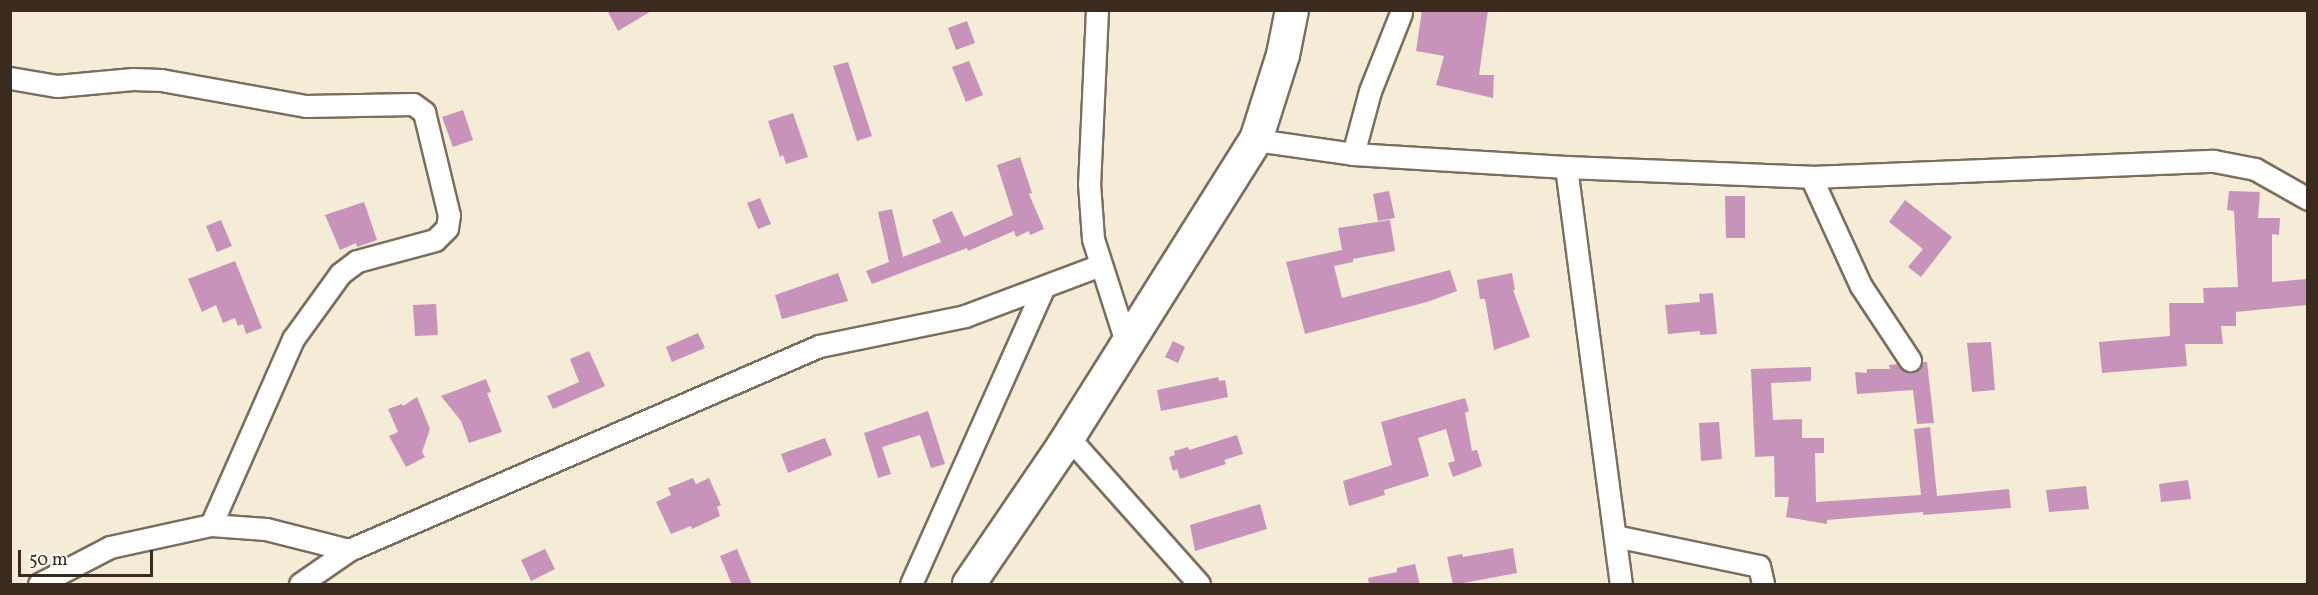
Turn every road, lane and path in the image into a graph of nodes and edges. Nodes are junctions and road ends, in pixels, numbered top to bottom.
1 (1097, 10) edge
2 (1292, 10) edge
3 (1401, 13) dead end
4 (10, 78) edge
5 (1256, 140) junction
6 (1353, 154) junction
7 (1566, 167) junction
8 (1811, 177) junction
9 (2307, 199) edge
10 (1101, 265) junction
11 (1044, 287) junction
12 (1127, 345) junction
13 (1910, 360) dead end
14 (1063, 446) junction
15 (211, 525) junction
16 (1615, 536) junction
17 (350, 550) junction
18 (39, 585) edge
19 (300, 585) edge
20 (911, 585) edge
21 (969, 585) edge
22 (1199, 585) edge
23 (1621, 585) edge
24 (1763, 585) edge

1 - 10 street
2 - 5 main road
3 - 6 street
4 - 15 street
5 - 6 street
5 - 12 main road
6 - 7 street
7 - 8 street
7 - 16 street
8 - 9 street
8 - 13 street
10 - 11 street
10 - 12 street
11 - 17 street
11 - 20 street
12 - 14 main road
14 - 21 main road
14 - 22 street
15 - 17 street
15 - 18 street
16 - 23 street
16 - 24 street
17 - 19 street

